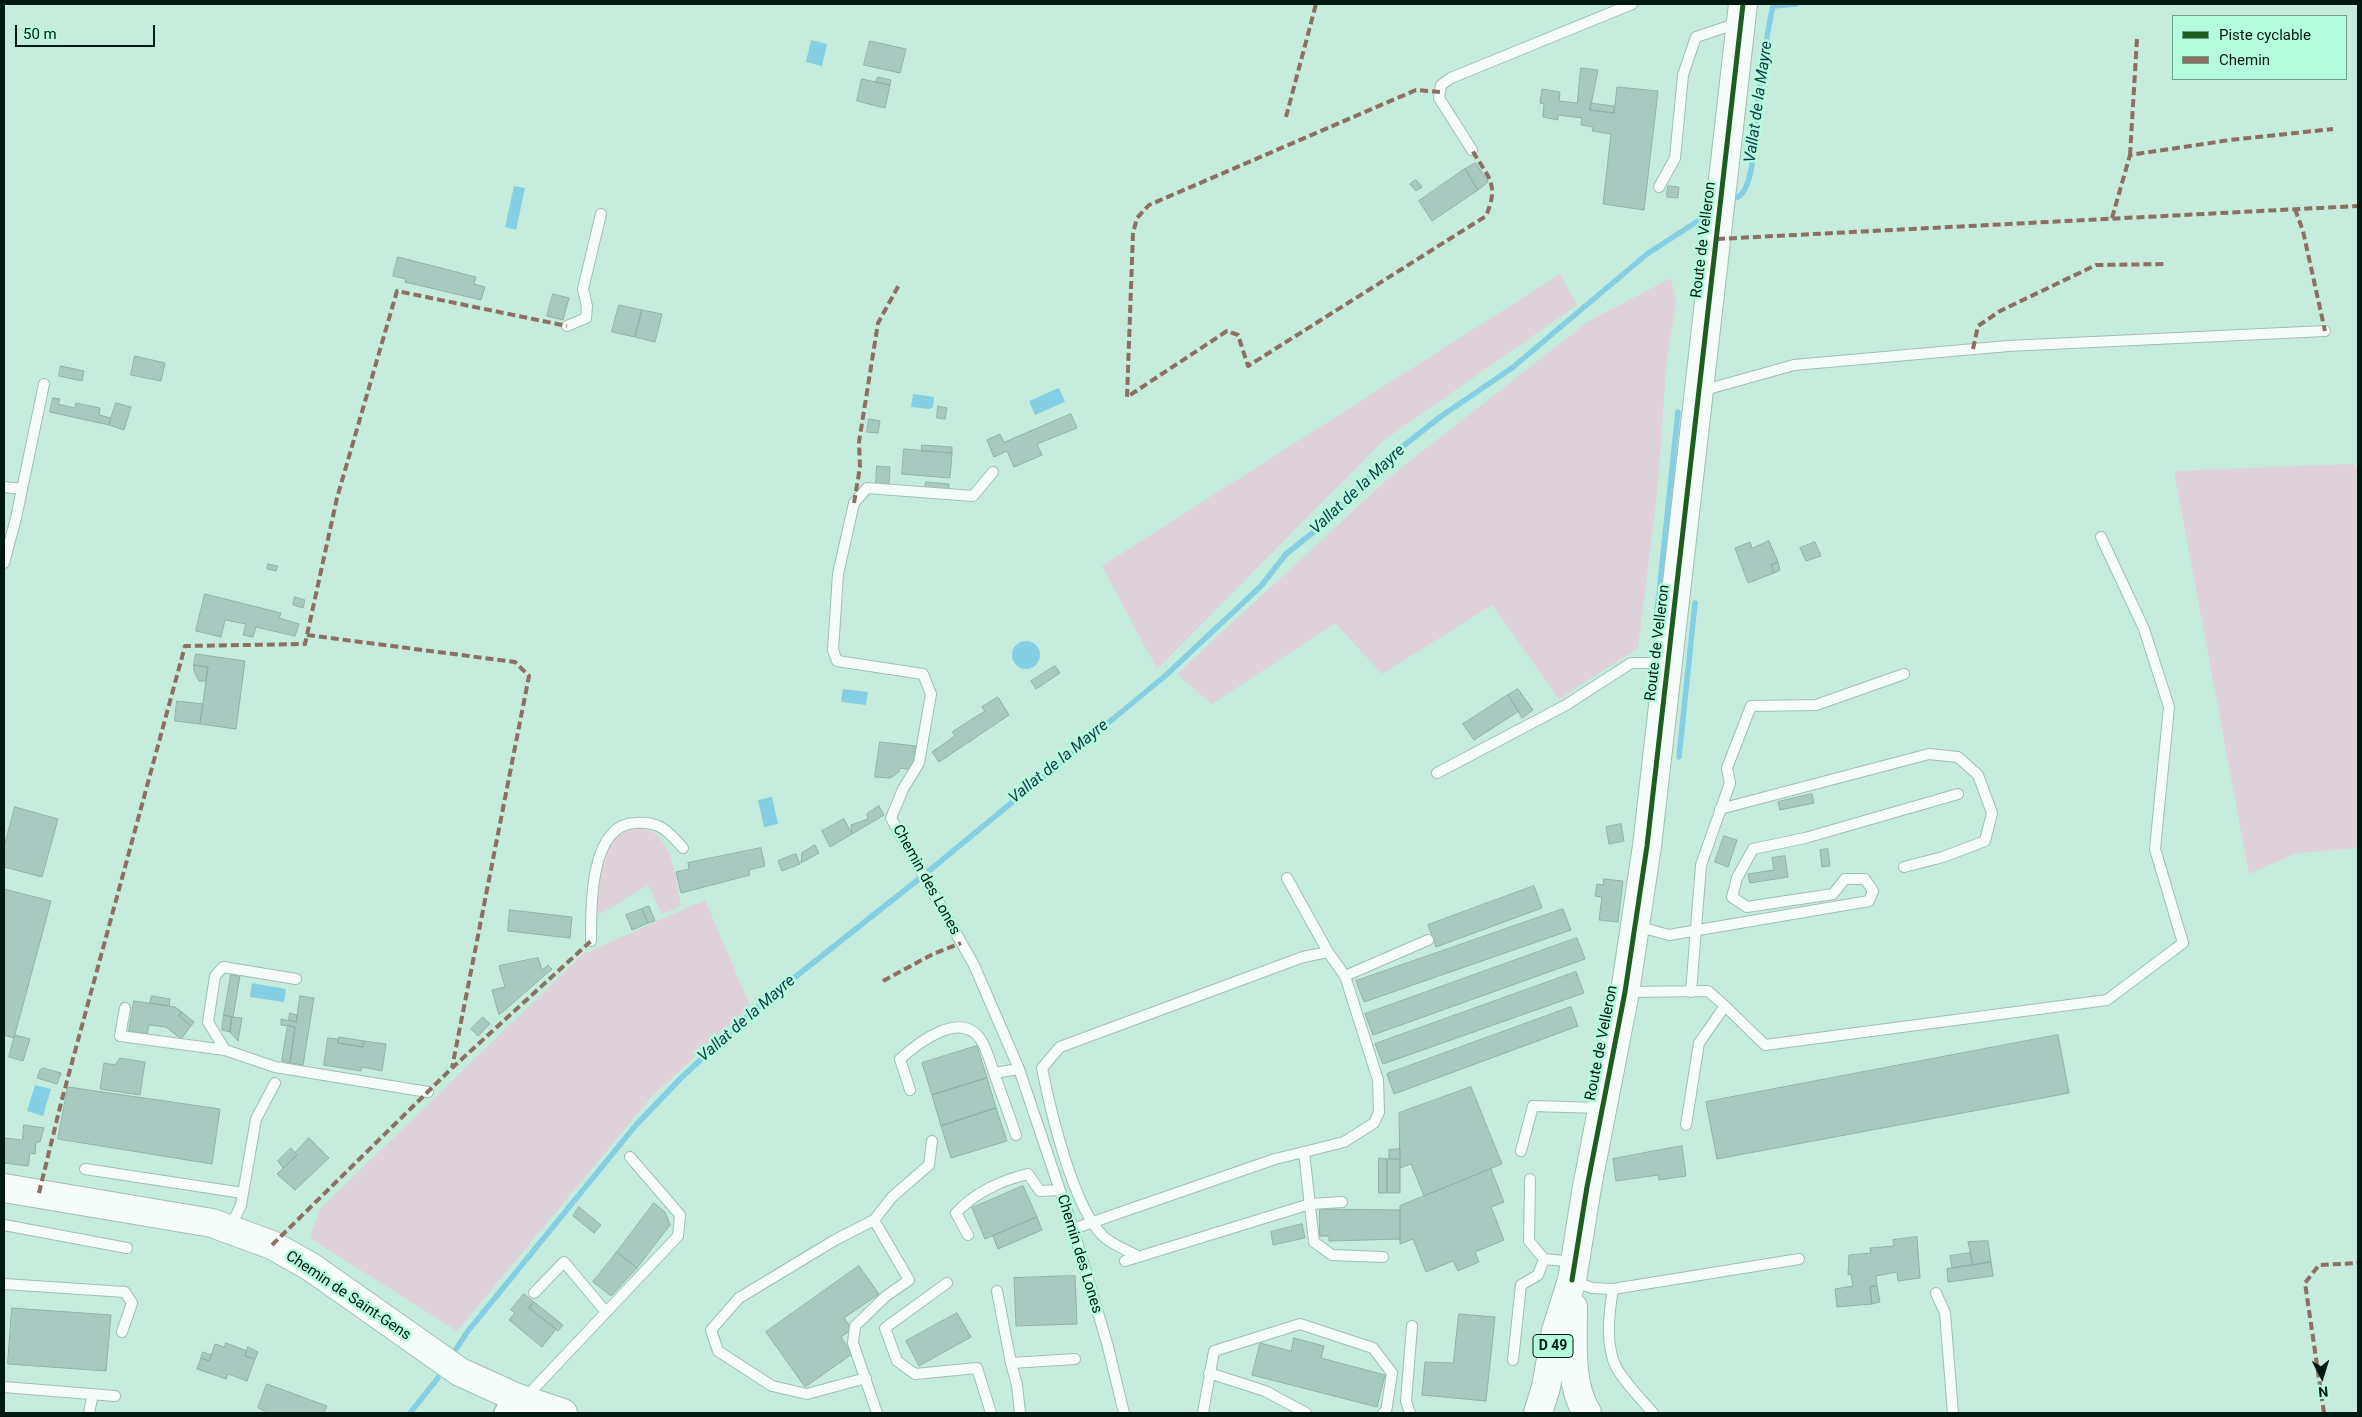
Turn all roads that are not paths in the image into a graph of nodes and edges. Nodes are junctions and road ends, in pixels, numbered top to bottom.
1 (1632, 4) edge
2 (1742, 13) edge
3 (1472, 150) dead end
4 (1659, 187) dead end
5 (601, 214) dead end
6 (567, 326) dead end
7 (2325, 331) dead end
8 (44, 384) dead end
9 (1700, 391) junction
10 (993, 472) dead end
11 (4, 487) edge
12 (22, 489) junction
13 (2101, 537) dead end
14 (4, 563) edge
15 (1669, 663) junction
16 (1904, 674) dead end
17 (1437, 773) dead end
18 (1958, 794) dead end
19 (1720, 809) junction
20 (684, 848) dead end
21 (1904, 867) dead end
22 (1287, 878) dead end
23 (1635, 926) junction
24 (1696, 930) junction
25 (1428, 940) dead end
26 (591, 941) dead end
27 (1328, 952) junction
28 (1346, 976) junction
29 (296, 979) dead end
30 (1625, 992) junction
31 (1691, 992) junction
32 (1726, 1006) junction
33 (125, 1008) dead end
34 (225, 1050) junction
35 (1019, 1069) junction
36 (994, 1073) junction
37 (275, 1083) dead end
38 (910, 1090) dead end
39 (428, 1092) dead end
40 (1602, 1108) junction
41 (1686, 1125) dead end
42 (1016, 1136) dead end
43 (932, 1141) dead end
44 (1521, 1151) dead end
45 (1304, 1152) junction
46 (630, 1157) dead end
47 (85, 1169) dead end
48 (1530, 1179) dead end
49 (4, 1188) edge
50 (1060, 1190) junction
51 (243, 1193) junction
52 (1342, 1202) dead end
53 (1310, 1204) junction
54 (874, 1220) junction
55 (1092, 1223) junction
56 (4, 1225) edge
57 (229, 1228) junction
58 (1073, 1229) junction
59 (968, 1235) dead end
60 (127, 1248) dead end
61 (1139, 1257) junction
62 (1383, 1257) dead end
63 (1544, 1259) junction
64 (1799, 1259) dead end
65 (1125, 1261) dead end
66 (1574, 1271) junction
67 (947, 1283) dead end
68 (4, 1284) edge
69 (1613, 1289) junction
70 (997, 1291) dead end
71 (534, 1293) dead end
72 (1936, 1294) dead end
73 (605, 1312) junction
74 (1412, 1326) dead end
75 (122, 1332) dead end
76 (1075, 1359) dead end
77 (1513, 1360) dead end
78 (1011, 1364) junction
79 (1209, 1373) junction
80 (866, 1378) junction
81 (4, 1387) edge
82 (93, 1394) junction
83 (115, 1396) dead end
84 (514, 1404) edge
85 (89, 1413) edge
86 (563, 1413) edge
87 (877, 1413) edge
88 (991, 1413) edge
89 (1020, 1413) edge
90 (1124, 1413) edge
91 (1204, 1413) edge
92 (1306, 1413) edge
93 (1383, 1413) edge
94 (1410, 1413) edge
95 (1538, 1413) edge
96 (1568, 1413) edge
97 (1573, 1413) edge
98 (1587, 1413) edge
99 (1653, 1413) edge
100 (1953, 1413) edge

1 - 3 lane
2 - 4 lane
2 - 9 main road, Route de Velleron / D 49
5 - 6 lane
7 - 9 lane
8 - 12 lane
9 - 15 main road, Route de Velleron / D 49
10 - 35 lane, Chemin des Lones
11 - 12 lane
12 - 14 lane
13 - 32 lane
15 - 17 lane
15 - 23 main road, Route de Velleron / D 49
16 - 19 lane
18 - 24 lane
19 - 21 lane
19 - 24 lane
20 - 26 lane
22 - 27 lane
23 - 24 lane
23 - 30 main road, Route de Velleron / D 49
24 - 31 lane
25 - 28 lane
27 - 28 lane
27 - 55 lane
28 - 45 lane
29 - 34 lane
30 - 31 lane
30 - 40 main road, Route de Velleron / D 49
31 - 32 lane
32 - 41 lane
33 - 34 lane
34 - 39 lane
35 - 36 lane
35 - 50 lane, Chemin des Lones
36 - 38 lane
36 - 42 lane
37 - 51 lane
40 - 44 lane
40 - 66 main road, Route de Velleron / D 49
43 - 54 lane
45 - 53 lane
45 - 55 lane
46 - 73 lane
47 - 51 lane
48 - 63 lane
49 - 57 main road, Chemin de Saint-Gens
50 - 58 lane, Chemin des Lones
50 - 59 lane
51 - 57 lane
52 - 53 lane
53 - 61 lane
53 - 62 lane
54 - 80 lane
54 - 80 lane
55 - 58 lane
55 - 61 lane
56 - 60 lane
57 - 84 main road, Chemin de Saint-Gens
58 - 90 lane, Chemin des Lones
61 - 65 lane
63 - 66 lane
63 - 77 lane
64 - 69 lane
66 - 69 lane
66 - 95 main road, Route de Velleron / D 49
66 - 98 main road, Route de Velleron / D 49
67 - 88 lane
68 - 75 lane
69 - 99 lane
70 - 78 lane
71 - 73 lane
72 - 100 lane
73 - 84 lane
74 - 94 lane
76 - 78 lane
78 - 89 lane
79 - 91 lane
79 - 92 lane
79 - 93 lane
80 - 87 lane
81 - 82 lane
82 - 83 lane
82 - 85 lane
84 - 86 main road, Chemin de Saint-Gens
96 - 97 main road

